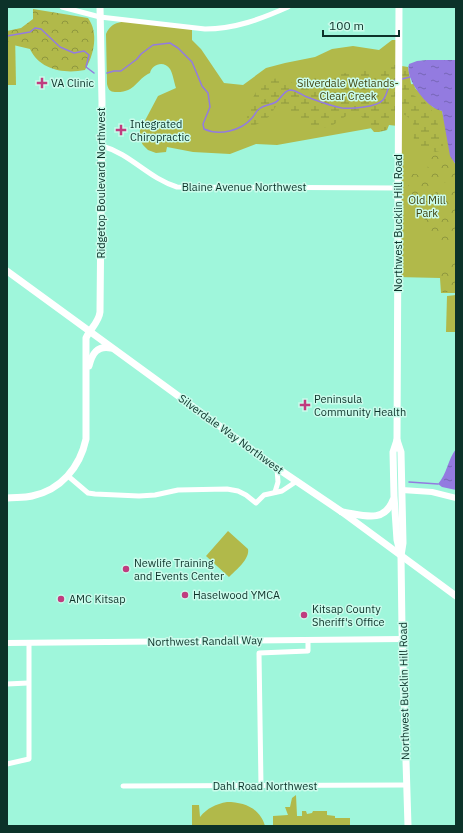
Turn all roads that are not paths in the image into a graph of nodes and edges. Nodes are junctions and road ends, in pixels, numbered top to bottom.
1 (62, 7) edge
2 (100, 7) edge
3 (288, 7) edge
4 (399, 7) edge
5 (100, 17) junction
6 (102, 146) junction
7 (398, 188) junction
8 (7, 271) edge
9 (89, 331) junction
10 (112, 348) junction
11 (86, 382) junction
12 (397, 440) junction
13 (277, 468) junction
14 (68, 476) junction
15 (394, 477) junction
16 (296, 481) junction
17 (402, 490) junction
18 (275, 492) junction
19 (394, 496) junction
20 (7, 498) edge
21 (456, 498) edge
22 (342, 512) junction
23 (401, 556) junction
24 (456, 596) edge
25 (403, 639) junction
26 (308, 640) junction
27 (7, 644) edge
28 (29, 644) junction
29 (28, 683) junction
30 (7, 684) edge
31 (7, 764) edge
32 (406, 785) junction
33 (123, 786) dead end
34 (261, 786) junction
35 (409, 826) edge

1 - 5 street
2 - 5 main road, Ridgetop Boulevard Northwest
3 - 5 street
4 - 7 main road, Northwest Bucklin Hill Road
5 - 6 main road, Ridgetop Boulevard Northwest
6 - 7 street, Blaine Avenue Northwest
6 - 9 main road, Ridgetop Boulevard Northwest
7 - 12 main road, Northwest Bucklin Hill Road
8 - 9 main road, Silverdale Way Northwest
9 - 10 main road, Silverdale Way Northwest
9 - 11 main road
10 - 11 main road
10 - 13 main road, Silverdale Way Northwest
11 - 14 main road
12 - 15 main road, Northwest Bucklin Hill Road
12 - 17 main road, Northwest Bucklin Hill Road
13 - 16 main road, Silverdale Way Northwest
13 - 18 street
14 - 18 street
14 - 20 main road
15 - 17 main road, Northwest Bucklin Hill Road
15 - 19 main road, Northwest Bucklin Hill Road
16 - 18 street
16 - 22 main road, Silverdale Way Northwest
17 - 21 street
17 - 23 main road, Northwest Bucklin Hill Road
19 - 22 main road
19 - 23 main road, Northwest Bucklin Hill Road
22 - 23 main road, Silverdale Way Northwest
23 - 24 main road, Silverdale Way Northwest
23 - 25 main road, Northwest Bucklin Hill Road
25 - 26 street, Northwest Randall Way
25 - 32 main road, Northwest Bucklin Hill Road
26 - 28 street, Northwest Randall Way
26 - 34 street
27 - 28 street, Northwest Randall Way
28 - 29 street
29 - 30 street
29 - 31 street
32 - 34 street, Dahl Road Northwest
32 - 35 main road, Northwest Bucklin Hill Road
33 - 34 street, Dahl Road Northwest

